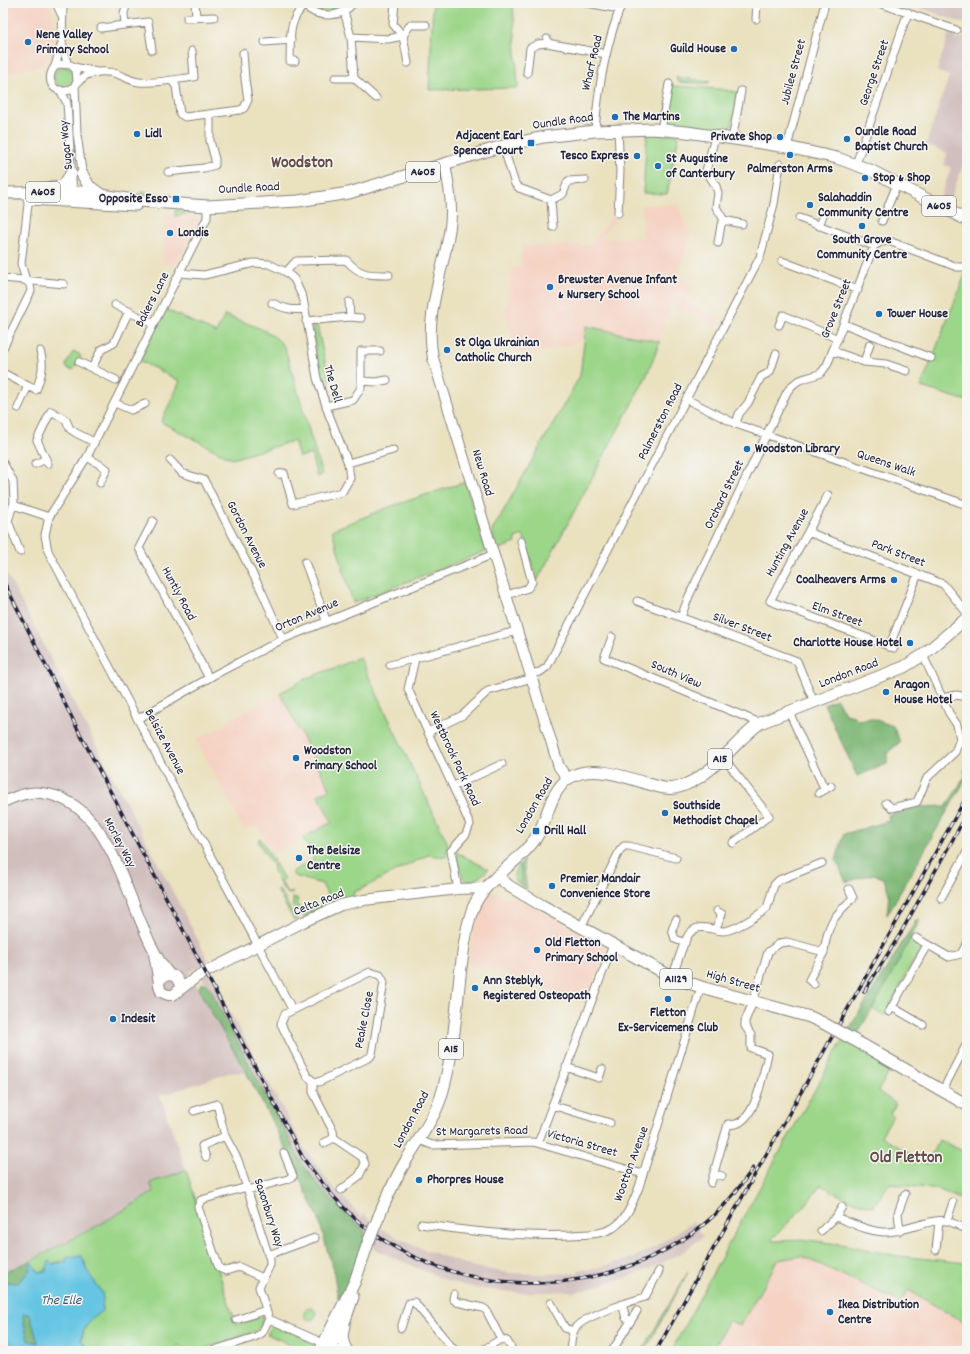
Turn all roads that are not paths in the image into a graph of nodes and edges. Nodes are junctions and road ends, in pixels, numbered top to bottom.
1 (56, 3) edge
2 (63, 3) edge
3 (127, 3) edge
4 (195, 3) edge
5 (352, 3) edge
6 (395, 3) edge
7 (587, 3) edge
8 (757, 3) edge
9 (825, 3) edge
10 (879, 3) edge
11 (304, 4) edge
12 (621, 6) edge
13 (344, 11) junction
14 (908, 12) junction
15 (62, 14) junction
16 (196, 17) junction
17 (214, 17) dead end
18 (187, 18) dead end
19 (756, 19) dead end
20 (125, 25) junction
21 (426, 25) dead end
22 (101, 28) dead end
23 (956, 30) dead end
24 (403, 36) junction
25 (351, 37) junction
26 (291, 40) junction
27 (62, 42) junction
28 (266, 42) dead end
29 (152, 50) dead end
30 (192, 51) dead end
31 (243, 53) dead end
32 (606, 54) junction
33 (295, 60) dead end
34 (67, 63) junction
35 (408, 63) dead end
36 (55, 66) junction
37 (74, 67) junction
38 (101, 72) junction
39 (527, 73) dead end
40 (335, 78) dead end
41 (354, 78) junction
42 (171, 80) junction
43 (76, 84) junction
44 (669, 84) dead end
45 (60, 90) junction
46 (741, 91) dead end
47 (376, 98) dead end
48 (210, 114) junction
49 (618, 130) junction
50 (661, 130) junction
51 (595, 131) junction
52 (715, 137) junction
53 (732, 140) junction
54 (503, 146) junction
55 (787, 147) junction
56 (780, 164) dead end
57 (856, 164) junction
58 (445, 165) junction
59 (168, 172) dead end
60 (77, 174) junction
61 (585, 180) dead end
62 (897, 184) junction
63 (3, 194) edge
64 (29, 195) junction
65 (103, 195) junction
66 (79, 197) junction
67 (551, 200) junction
68 (154, 203) junction
69 (207, 206) junction
70 (618, 213) dead end
71 (823, 215) dead end
72 (799, 218) dead end
73 (724, 220) junction
74 (967, 220) edge
75 (882, 221) dead end
76 (742, 224) dead end
77 (819, 226) junction
78 (553, 227) dead end
79 (718, 243) dead end
80 (874, 246) junction
81 (782, 261) dead end
82 (967, 267) edge
83 (286, 272) junction
84 (180, 273) junction
85 (389, 275) dead end
86 (3, 278) edge
87 (26, 280) junction
88 (64, 284) dead end
89 (858, 290) junction
90 (349, 302) dead end
91 (272, 303) dead end
92 (115, 305) dead end
93 (304, 309) junction
94 (129, 311) junction
95 (776, 312) dead end
96 (783, 315) junction
97 (350, 317) junction
98 (361, 318) dead end
99 (306, 321) junction
100 (154, 324) junction
101 (844, 324) junction
102 (779, 325) dead end
103 (838, 339) junction
104 (870, 344) dead end
105 (3, 348) edge
106 (40, 351) dead end
107 (380, 351) dead end
108 (833, 351) junction
109 (776, 354) dead end
110 (931, 358) dead end
111 (79, 362) dead end
112 (864, 362) junction
113 (92, 368) junction
114 (906, 371) dead end
115 (3, 373) edge
116 (814, 376) joint
117 (116, 380) dead end
118 (387, 380) dead end
119 (361, 382) junction
120 (28, 386) junction
121 (686, 399) junction
122 (115, 404) junction
123 (145, 404) dead end
124 (326, 406) junction
125 (18, 408) dead end
126 (736, 424) junction
127 (768, 436) junction
128 (94, 442) junction
129 (393, 450) dead end
130 (87, 457) junction
131 (170, 460) dead end
132 (3, 463) edge
133 (348, 463) junction
134 (35, 464) dead end
135 (279, 474) dead end
136 (100, 483) dead end
137 (828, 494) dead end
138 (13, 505) junction
139 (967, 505) edge
140 (49, 518) junction
141 (153, 521) dead end
142 (808, 532) junction
143 (521, 541) dead end
144 (48, 551) joint
145 (20, 552) dead end
146 (494, 554) junction
147 (305, 562) dead end
148 (918, 574) junction
149 (507, 595) junction
150 (637, 601) dead end
151 (772, 603) joint
152 (967, 613) edge
153 (681, 617) junction
154 (967, 618) edge
155 (326, 620) junction
156 (516, 631) junction
157 (612, 637) dead end
158 (283, 639) junction
159 (923, 655) junction
160 (415, 659) junction
161 (390, 665) dead end
162 (532, 676) junction
163 (209, 678) junction
164 (967, 697) edge
165 (943, 698) junction
166 (814, 702) junction
167 (789, 712) junction
168 (138, 719) junction
169 (760, 724) junction
170 (428, 732) junction
171 (723, 757) junction
172 (502, 764) dead end
173 (568, 779) junction
174 (454, 786) junction
175 (825, 790) dead end
176 (3, 802) edge
177 (886, 803) dead end
178 (733, 843) dead end
179 (967, 852) edge
180 (676, 858) dead end
181 (822, 863) dead end
182 (497, 876) junction
183 (486, 888) junction
184 (458, 889) junction
185 (849, 889) dead end
186 (941, 898) dead end
187 (717, 911) dead end
188 (676, 920) dead end
189 (581, 927) junction
190 (716, 928) junction
191 (916, 938) dead end
192 (685, 943) junction
193 (967, 943) edge
194 (258, 945) junction
195 (613, 945) junction
196 (928, 945) junction
197 (152, 946) junction
198 (824, 952) junction
199 (172, 975) junction
200 (198, 976) junction
201 (672, 977) junction
202 (159, 983) junction
203 (814, 984) dead end
204 (702, 987) junction
205 (179, 990) junction
206 (753, 1002) junction
207 (292, 1009) junction
208 (922, 1025) dead end
209 (967, 1043) edge
210 (566, 1067) junction
211 (602, 1069) dead end
212 (313, 1081) junction
213 (943, 1090) junction
214 (967, 1104) edge
215 (552, 1105) junction
216 (194, 1111) dead end
217 (610, 1123) dead end
218 (334, 1134) junction
219 (225, 1136) junction
220 (419, 1140) junction
221 (324, 1143) dead end
222 (538, 1143) junction
223 (284, 1153) dead end
224 (206, 1157) dead end
225 (643, 1174) junction
226 (714, 1174) junction
227 (722, 1176) dead end
228 (711, 1183) dead end
229 (247, 1189) junction
230 (341, 1190) dead end
231 (905, 1194) dead end
232 (953, 1202) dead end
233 (842, 1207) dead end
234 (836, 1217) junction
235 (939, 1221) junction
236 (947, 1222) junction
237 (421, 1224) dead end
238 (900, 1230) junction
239 (967, 1230) edge
240 (821, 1231) dead end
241 (315, 1238) dead end
242 (936, 1250) dead end
243 (268, 1255) junction
244 (659, 1271) dead end
245 (263, 1278) junction
246 (355, 1281) junction
247 (454, 1294) dead end
248 (352, 1298) junction
249 (551, 1303) dead end
250 (622, 1304) junction
251 (266, 1310) junction
252 (637, 1311) dead end
253 (269, 1319) junction
254 (236, 1320) dead end
255 (345, 1320) junction
256 (631, 1321) junction
257 (401, 1328) dead end
258 (574, 1331) junction
259 (501, 1339) junction
260 (325, 1348) edge
261 (225, 1349) edge
262 (211, 1351) edge
263 (341, 1351) edge
264 (347, 1351) edge
265 (455, 1351) edge
266 (481, 1351) edge
267 (513, 1351) edge
268 (570, 1351) edge
269 (612, 1351) edge

1 - 15 street
2 - 15 street
3 - 20 street
4 - 16 street
5 - 13 street
6 - 24 street
7 - 12 street
8 - 19 street
9 - 55 street, Jubilee Street
10 - 14 street
11 - 13 street
11 - 26 street
12 - 32 street, Wharf Road
13 - 25 street
14 - 23 street
14 - 57 street, George Street
15 - 27 street
16 - 17 street
16 - 18 street
20 - 22 street
20 - 29 street
21 - 24 street
24 - 25 street
24 - 35 street
25 - 41 street
26 - 28 street
26 - 33 street
27 - 34 street
27 - 36 street
30 - 42 street
31 - 48 street
32 - 39 street
32 - 51 street, Wharf Road
34 - 36 street
34 - 37 street
36 - 45 street
37 - 38 street
37 - 43 street
38 - 42 street
38 - 43 street
40 - 41 street
41 - 47 street
42 - 48 street
43 - 45 street
43 - 60 street, Sugar Way
44 - 50 street
45 - 60 street, Sugar Way
46 - 53 street
48 - 59 street
49 - 50 main road, Oundle Road / A605
49 - 51 main road, Oundle Road / A605
49 - 70 street
50 - 52 main road, Oundle Road / A605
51 - 54 main road, Oundle Road / A605
52 - 53 main road, Oundle Road / A605
52 - 73 street
53 - 55 main road, Oundle Road / A605
54 - 58 main road, Oundle Road / A605
54 - 67 street
55 - 57 main road, Oundle Road / A605
56 - 121 street, Palmerston Road
57 - 62 main road, Oundle Road / A605
58 - 69 main road, Oundle Road / A605
58 - 146 street, New Road
60 - 63 main road
60 - 65 main road
60 - 66 street, Sugar Way
60 - 66 street, Sugar Way
61 - 67 street
62 - 74 main road, Oundle Road / A605
62 - 75 street
63 - 64 main road, Oundle Road / A605
64 - 66 main road, Oundle Road / A605
64 - 87 street
65 - 66 main road, Oundle Road / A605
65 - 68 main road, Oundle Road / A605
66 - 68 main road, Oundle Road / A605
67 - 78 street
68 - 69 main road, Oundle Road / A605
69 - 84 street, Bakers Lane
71 - 77 street
72 - 77 street
73 - 76 street
73 - 79 street
77 - 80 street
80 - 82 street
80 - 89 street, Grove Street
81 - 89 street
83 - 84 street, The Dell
83 - 85 street
83 - 93 street, The Dell
84 - 100 street, Bakers Lane
86 - 87 street
87 - 88 street
87 - 105 street
89 - 101 street, Grove Street
90 - 97 street
91 - 93 street
92 - 94 street
93 - 99 street, The Dell
94 - 100 street
94 - 113 street
95 - 96 street
96 - 102 street
96 - 103 street
97 - 98 street
97 - 99 street
99 - 124 street, The Dell
100 - 122 street, Bakers Lane
101 - 103 street, Grove Street
101 - 110 street
103 - 108 street, Grove Street
104 - 112 street
106 - 120 street
107 - 119 street
108 - 112 street
108 - 116 street, Grove Street
109 - 126 street
111 - 113 street
112 - 114 street
113 - 117 street
115 - 120 street
116 - 127 street, Orchard Street
118 - 119 street
119 - 124 street
120 - 125 street
121 - 126 street, Queens Walk
121 - 162 street, Palmerston Road
122 - 123 street
122 - 128 street, Bakers Lane
124 - 133 street, The Dell
126 - 127 street, Queens Walk
127 - 139 street, Queens Walk
127 - 153 street, Orchard Street
128 - 130 street, Bakers Lane
128 - 134 street
129 - 133 street
130 - 136 street
130 - 140 street, Bakers Lane
131 - 158 street, Gordon Avenue
132 - 138 street
133 - 135 street, The Dell
137 - 142 street, Hunting Avenue
138 - 140 street
138 - 145 street
140 - 144 street, Bakers Lane
141 - 163 street, Huntly Road
142 - 148 street, Park Street
142 - 151 street, Hunting Avenue
143 - 149 street
144 - 168 street, Belsize Avenue
146 - 149 street, New Road
146 - 155 street, Orton Avenue
147 - 155 street
148 - 151 street, Elm Street
148 - 152 street, Park Street
149 - 156 street, New Road
150 - 153 street, Silver Street
153 - 166 street, Silver Street
154 - 159 main road, London Road / A15
155 - 158 street, Orton Avenue
156 - 160 street
156 - 162 street, New Road
157 - 169 street, South View
158 - 163 street, Orton Avenue
159 - 165 street
159 - 166 main road, London Road / A15
160 - 161 street
160 - 170 street, Westbrook Park Road
162 - 170 street, Palmerston Road
162 - 173 street, New Road
163 - 168 street, Orton Avenue
164 - 165 street
165 - 177 street
166 - 167 main road, London Road / A15
167 - 169 main road, London Road / A15
167 - 175 street
168 - 194 street, Belsize Avenue
169 - 171 main road, London Road / A15
170 - 174 street, Westbrook Park Road
171 - 173 main road, London Road / A15
171 - 178 street
172 - 174 street
173 - 182 main road, London Road / A15
174 - 184 street, Westbrook Park Road
176 - 197 street, Morley Way
179 - 186 street
180 - 189 street
181 - 190 street
182 - 183 main road, London Road / A15
182 - 189 main road, High Street / A1129
183 - 184 street, Celta Road
183 - 220 main road, London Road / A15
184 - 194 street, Celta Road
185 - 198 street
187 - 190 street
188 - 192 street
189 - 195 main road, High Street / A1129
190 - 192 street
191 - 196 street
192 - 201 street
193 - 196 street
194 - 200 street, Celta Road
194 - 207 street
195 - 201 main road, High Street / A1129
195 - 210 street, St Margarets Road
196 - 208 street
197 - 199 street, Morley Way
197 - 202 street, Morley Way
198 - 203 street
198 - 206 street
199 - 200 street, Celta Road
199 - 202 street
199 - 205 street
200 - 205 street, Celta Road
201 - 204 main road, High Street / A1129
202 - 205 street
204 - 206 main road, High Street / A1129
204 - 225 street, Wootton Avenue
206 - 213 main road, High Street / A1129, bridge
206 - 226 street
207 - 212 street
207 - 212 street, Peake Close
209 - 213 street
210 - 211 street
210 - 215 street, St Margarets Road
212 - 218 street
213 - 214 main road, High Street / A1129
215 - 217 street
215 - 222 street, St Margarets Road
216 - 219 street, Saxonbury Way
218 - 221 street
218 - 230 street
219 - 224 street
219 - 229 street, Saxonbury Way
220 - 222 street, St Margarets Road
220 - 246 main road, London Road / A15, bridge
222 - 225 street, Victoria Street
223 - 229 street
225 - 237 street, Wootton Avenue
226 - 227 street
226 - 228 street
229 - 243 street, Saxonbury Way
229 - 245 street
231 - 238 street
232 - 236 street
233 - 234 street
234 - 238 street
234 - 240 street
235 - 236 street
235 - 238 street
235 - 242 street
236 - 239 street
241 - 243 street
243 - 245 street, Saxonbury Way
244 - 250 street
245 - 251 street, Saxonbury Way
246 - 248 main road, London Road / A15
246 - 260 main road, London Road / A15
247 - 259 street
248 - 255 main road, London Road / A15
248 - 260 main road
249 - 258 street
250 - 256 street
250 - 258 street
251 - 253 street, Saxonbury Way
251 - 254 street
252 - 256 street
253 - 260 street
253 - 261 street
255 - 260 main road, London Road / A15
255 - 264 main road, A15
256 - 269 street
257 - 265 street
258 - 268 street
259 - 266 street
259 - 267 street
260 - 263 street
261 - 262 street

